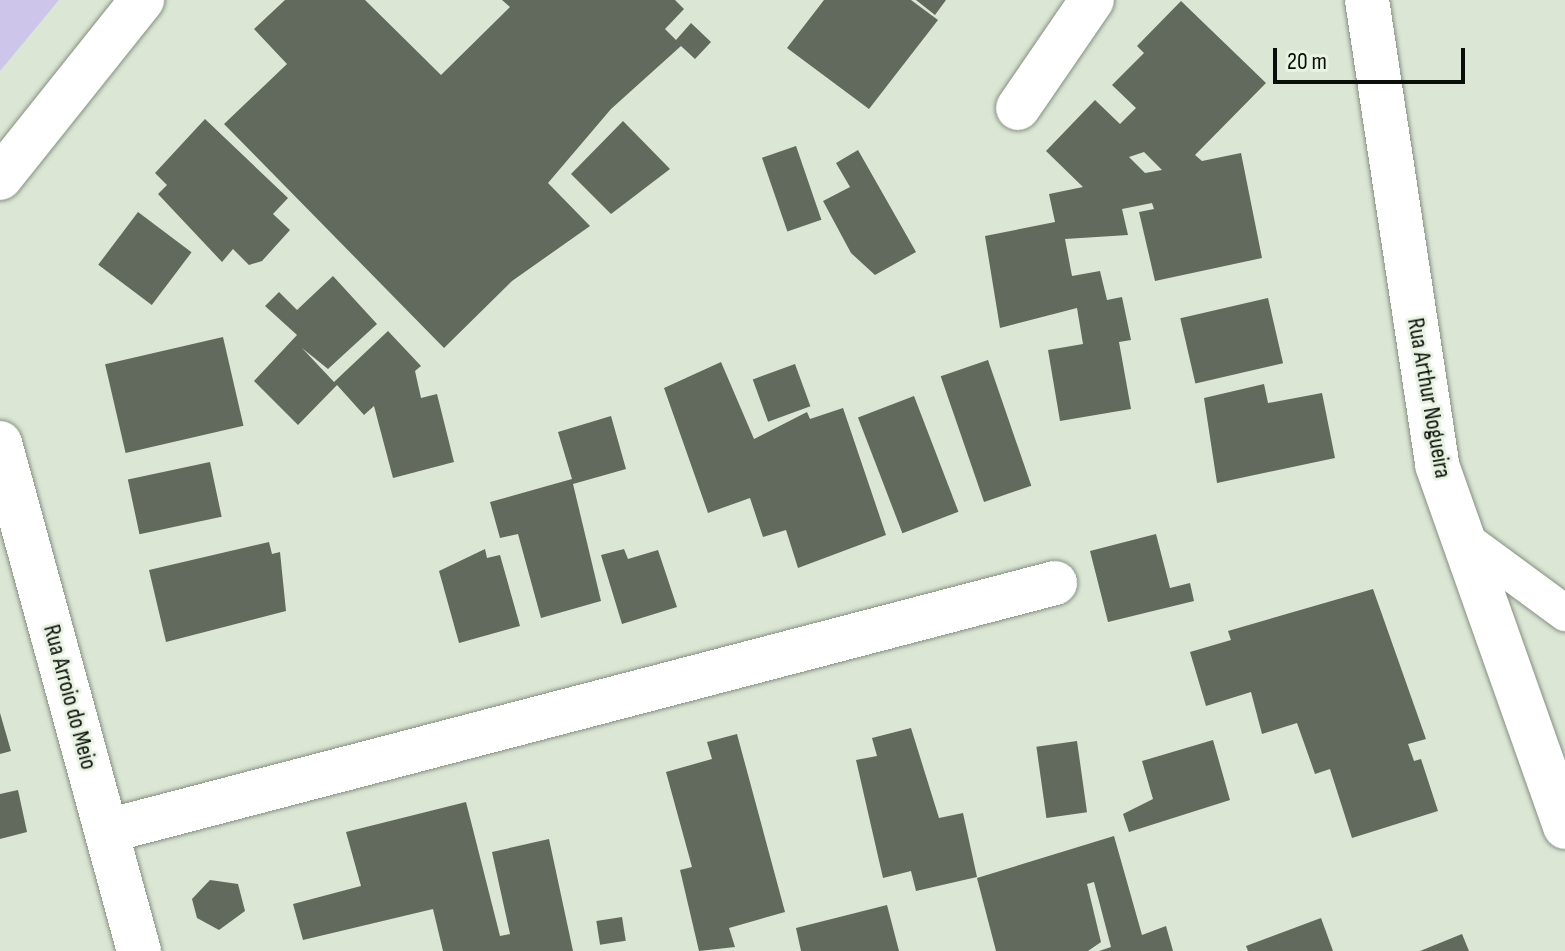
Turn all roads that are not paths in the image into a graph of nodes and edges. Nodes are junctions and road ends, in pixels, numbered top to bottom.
1 (142, 0) edge
2 (1092, 0) edge
3 (1367, 0) edge
4 (1018, 108) dead end
5 (0, 178) edge
6 (0, 443) edge
7 (1463, 538) junction
8 (1055, 583) dead end
9 (1565, 613) edge
10 (1565, 827) edge
11 (107, 831) junction
12 (139, 951) edge

1 - 5 street
2 - 4 street
3 - 7 street, Rua Arthur Nogueira
6 - 11 street, Rua Arroio do Meio
7 - 9 lane
7 - 10 street, Rua Arthur Nogueira
8 - 11 street
11 - 12 street, Rua Arroio do Meio

